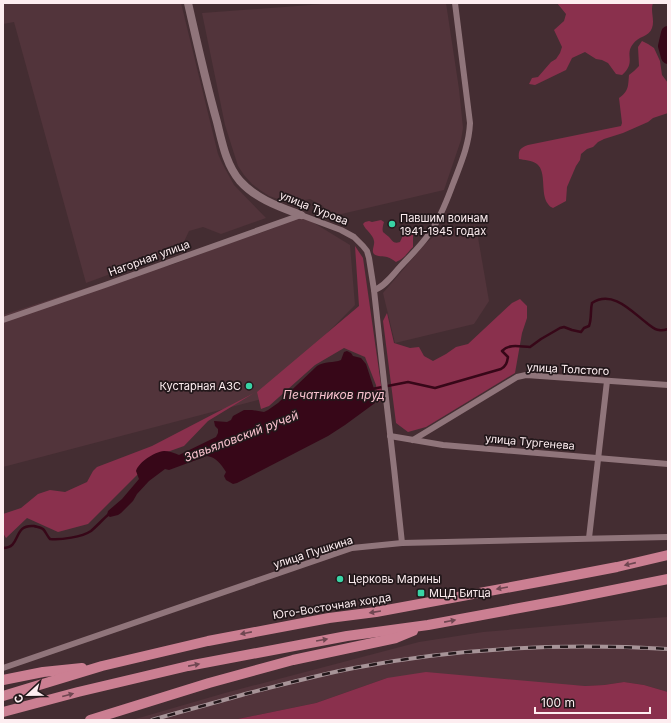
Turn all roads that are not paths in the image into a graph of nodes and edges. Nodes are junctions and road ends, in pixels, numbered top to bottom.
1 (188, 3) edge
2 (455, 3) edge
3 (301, 215) junction
4 (374, 290) junction
5 (3, 320) edge
6 (607, 381) junction
7 (668, 385) edge
8 (390, 436) junction
9 (413, 440) junction
10 (598, 458) junction
11 (668, 464) edge
12 (668, 537) edge
13 (589, 538) junction
14 (402, 543) junction
15 (668, 555) edge
16 (668, 579) edge
17 (428, 625) junction
18 (102, 666) junction
19 (3, 668) edge
20 (3, 680) edge
21 (3, 696) edge
22 (3, 712) edge
23 (90, 720) edge

1 - 3 street, улица Турова
2 - 4 street
3 - 4 street, улица Турова
3 - 5 street, Нагорная улица
4 - 8 street, улица Турова
6 - 7 street, улица Толстого
6 - 9 street, улица Толстого
6 - 10 street
8 - 9 street, улица Тургенева
8 - 14 street, улица Турова
9 - 10 street, улица Тургенева
10 - 11 street, улица Тургенева
10 - 13 street
12 - 13 street, улица Пушкина
13 - 14 street, улица Пушкина
14 - 19 street, улица Пушкина
15 -> 18 main road, Юго-Восточная хорда
17 -> 16 main road
22 -> 17 main road
17 - 23 main road
18 - 20 main road
18 - 21 main road, Юго-Восточная хорда

